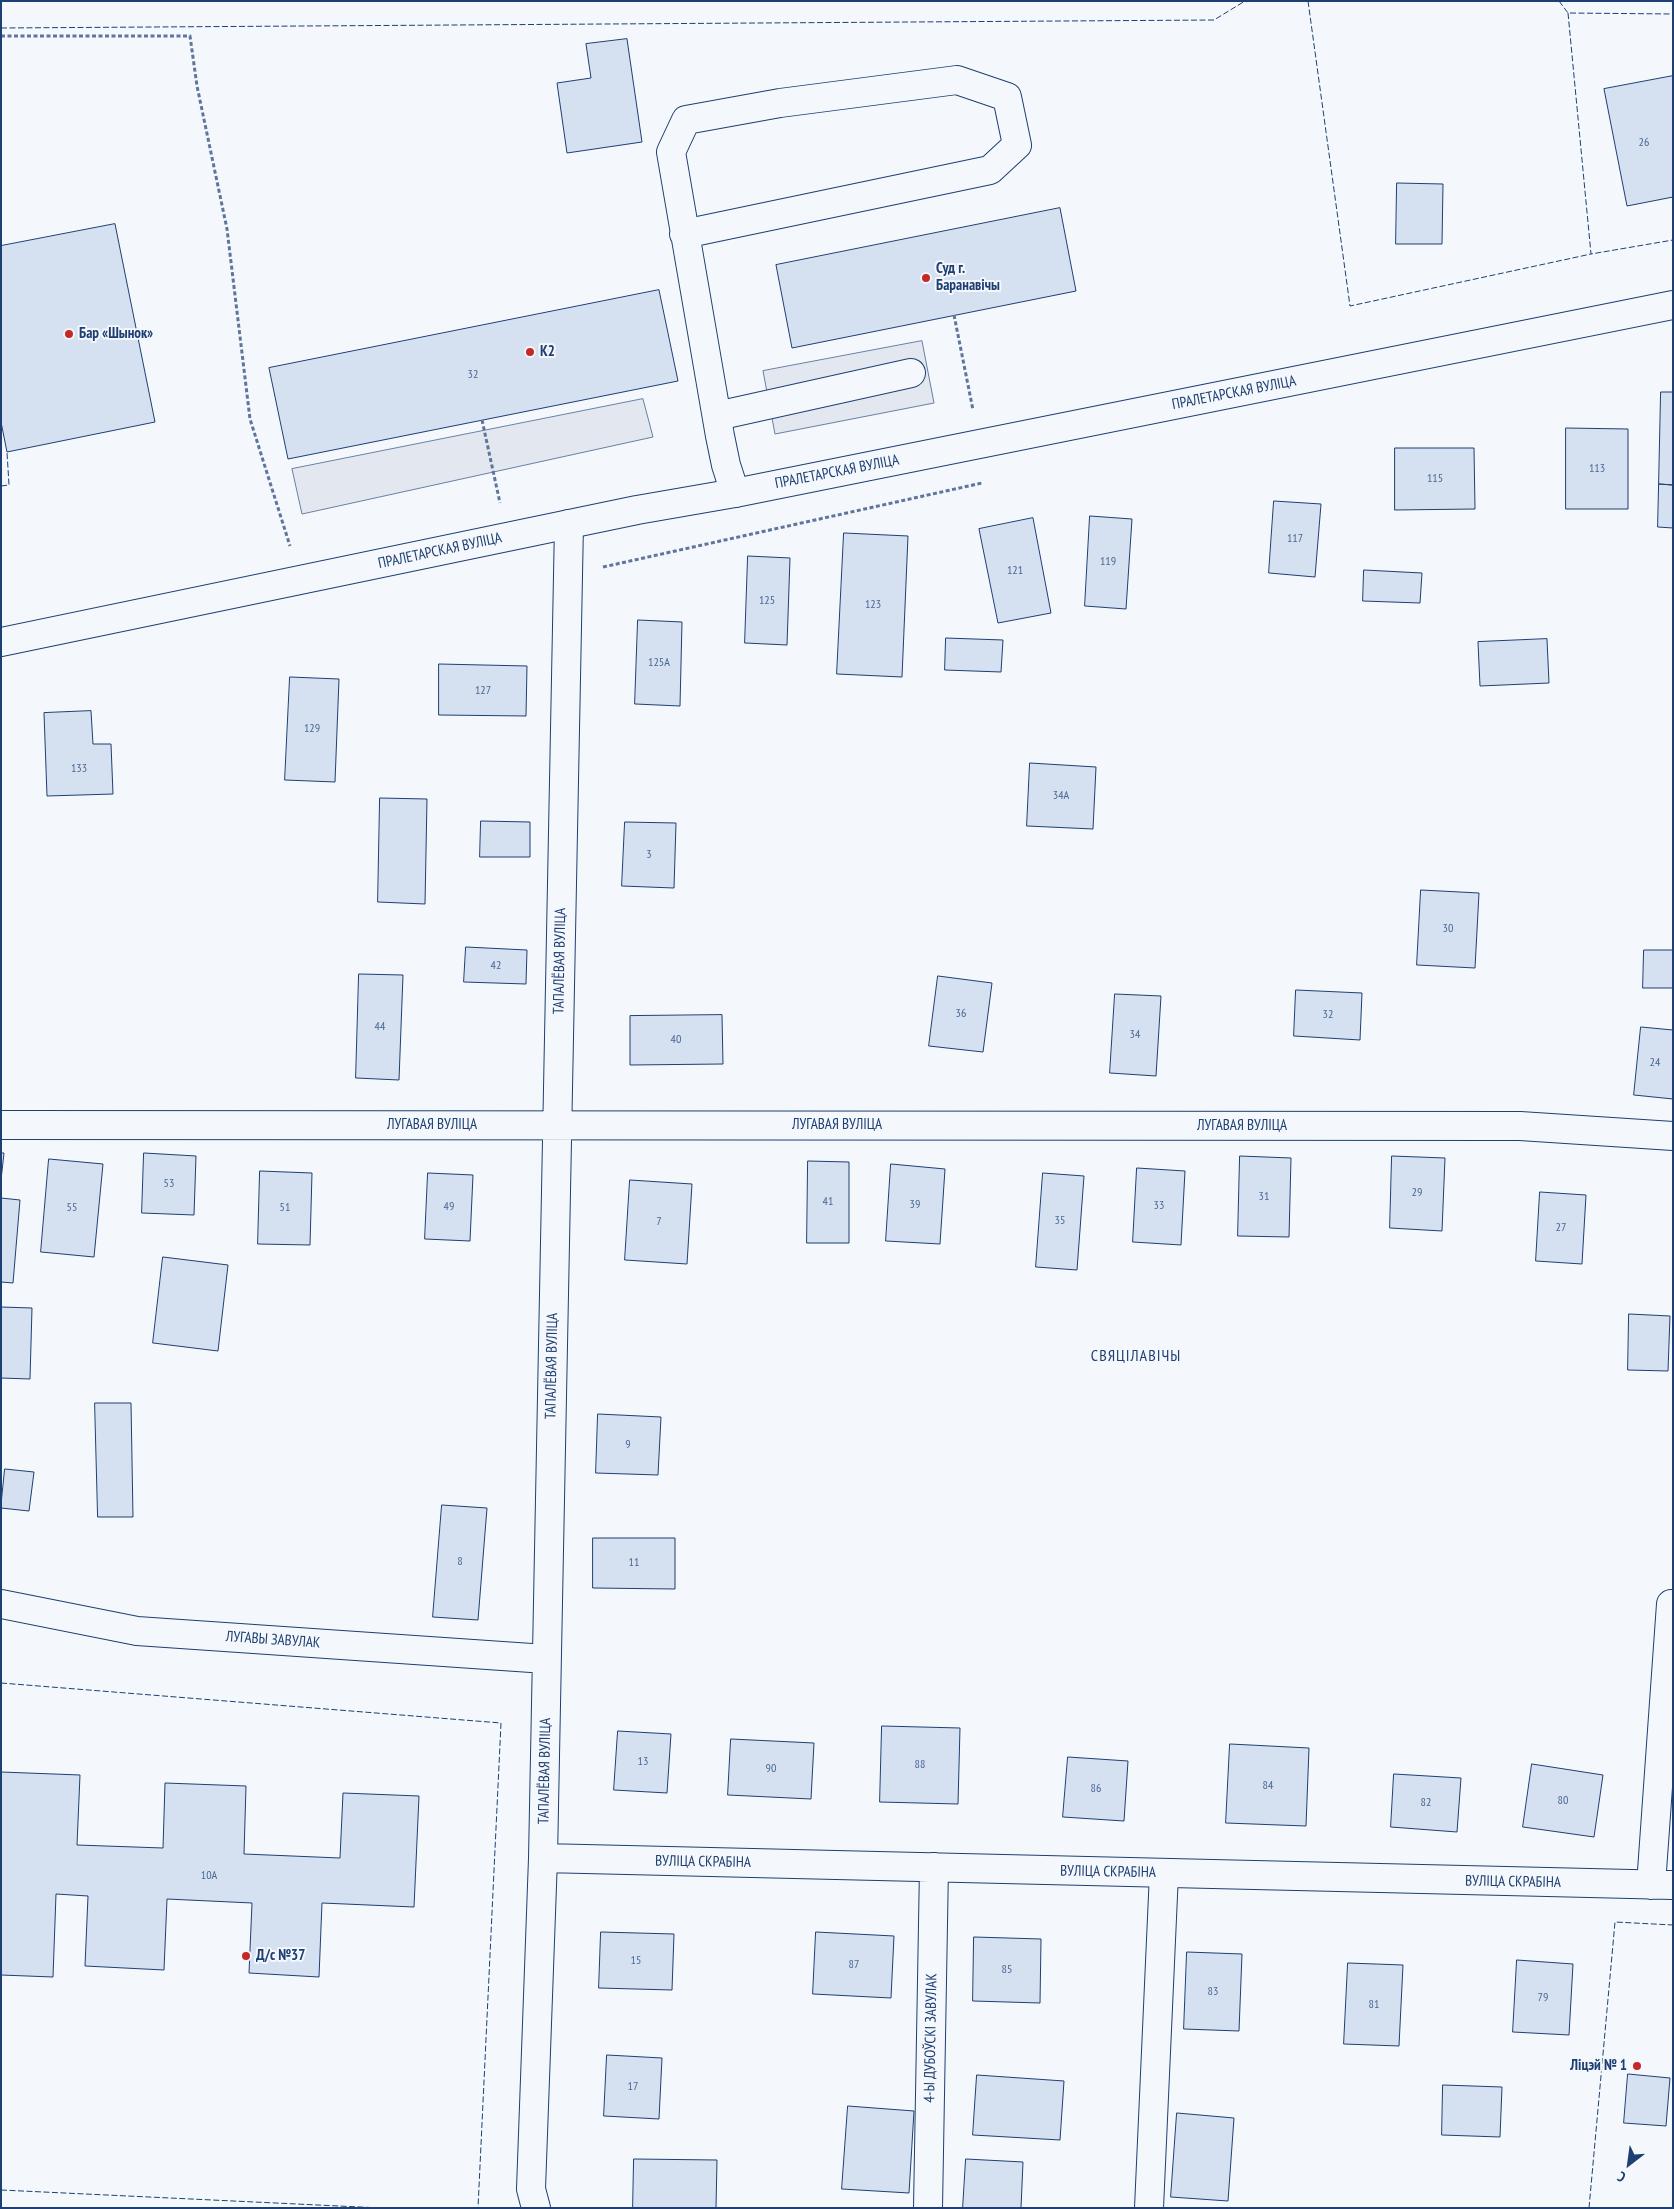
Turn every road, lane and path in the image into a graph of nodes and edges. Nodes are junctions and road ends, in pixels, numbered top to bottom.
1 (1, 36) edge
2 (684, 234) junction
3 (1673, 305) edge
4 (954, 316) dead end
5 (911, 373) dead end
6 (973, 412) dead end
7 (717, 416) junction
8 (482, 420) dead end
9 (735, 493) junction
10 (501, 511) dead end
11 (569, 524) junction
12 (290, 549) dead end
13 (1, 642) edge
14 (1, 1125) edge
15 (556, 1125) junction
16 (1673, 1136) edge
17 (1, 1604) edge
18 (1671, 1604) dead end
19 (546, 1659) junction
20 (543, 1858) junction
21 (934, 1867) junction
22 (1164, 1873) junction
23 (1662, 1885) edge
24 (536, 2208) edge
25 (928, 2208) edge
26 (1149, 2208) edge

1 - 12 path
2 - 2 street
2 - 7 street
3 - 9 street, ПРАЛЕТАРСКАЯ ВУЛІЦА
4 - 6 path
5 - 7 street
7 - 9 street
8 - 10 path
9 - 11 street, ПРАЛЕТАРСКАЯ ВУЛІЦА
11 - 13 street, ПРАЛЕТАРСКАЯ ВУЛІЦА
11 - 15 street, ТАПАЛЁВАЯ ВУЛІЦА
14 - 15 street, ЛУГАВАЯ ВУЛІЦА
15 - 16 street, ЛУГАВАЯ ВУЛІЦА
15 - 19 street, ТАПАЛЁВАЯ ВУЛІЦА
17 - 19 street, ЛУГАВЫ ЗАВУЛАК
18 - 23 street
19 - 20 street, ТАПАЛЁВАЯ ВУЛІЦА
20 - 21 street, ВУЛІЦА СКРАБІНА
20 - 24 street, ТАПАЛЁВАЯ ВУЛІЦА
21 - 22 street, ВУЛІЦА СКРАБІНА
21 - 25 street, 4-Ы ДУБОЎСКІ ЗАВУЛАК
22 - 23 street, ВУЛІЦА СКРАБІНА
22 - 26 street

